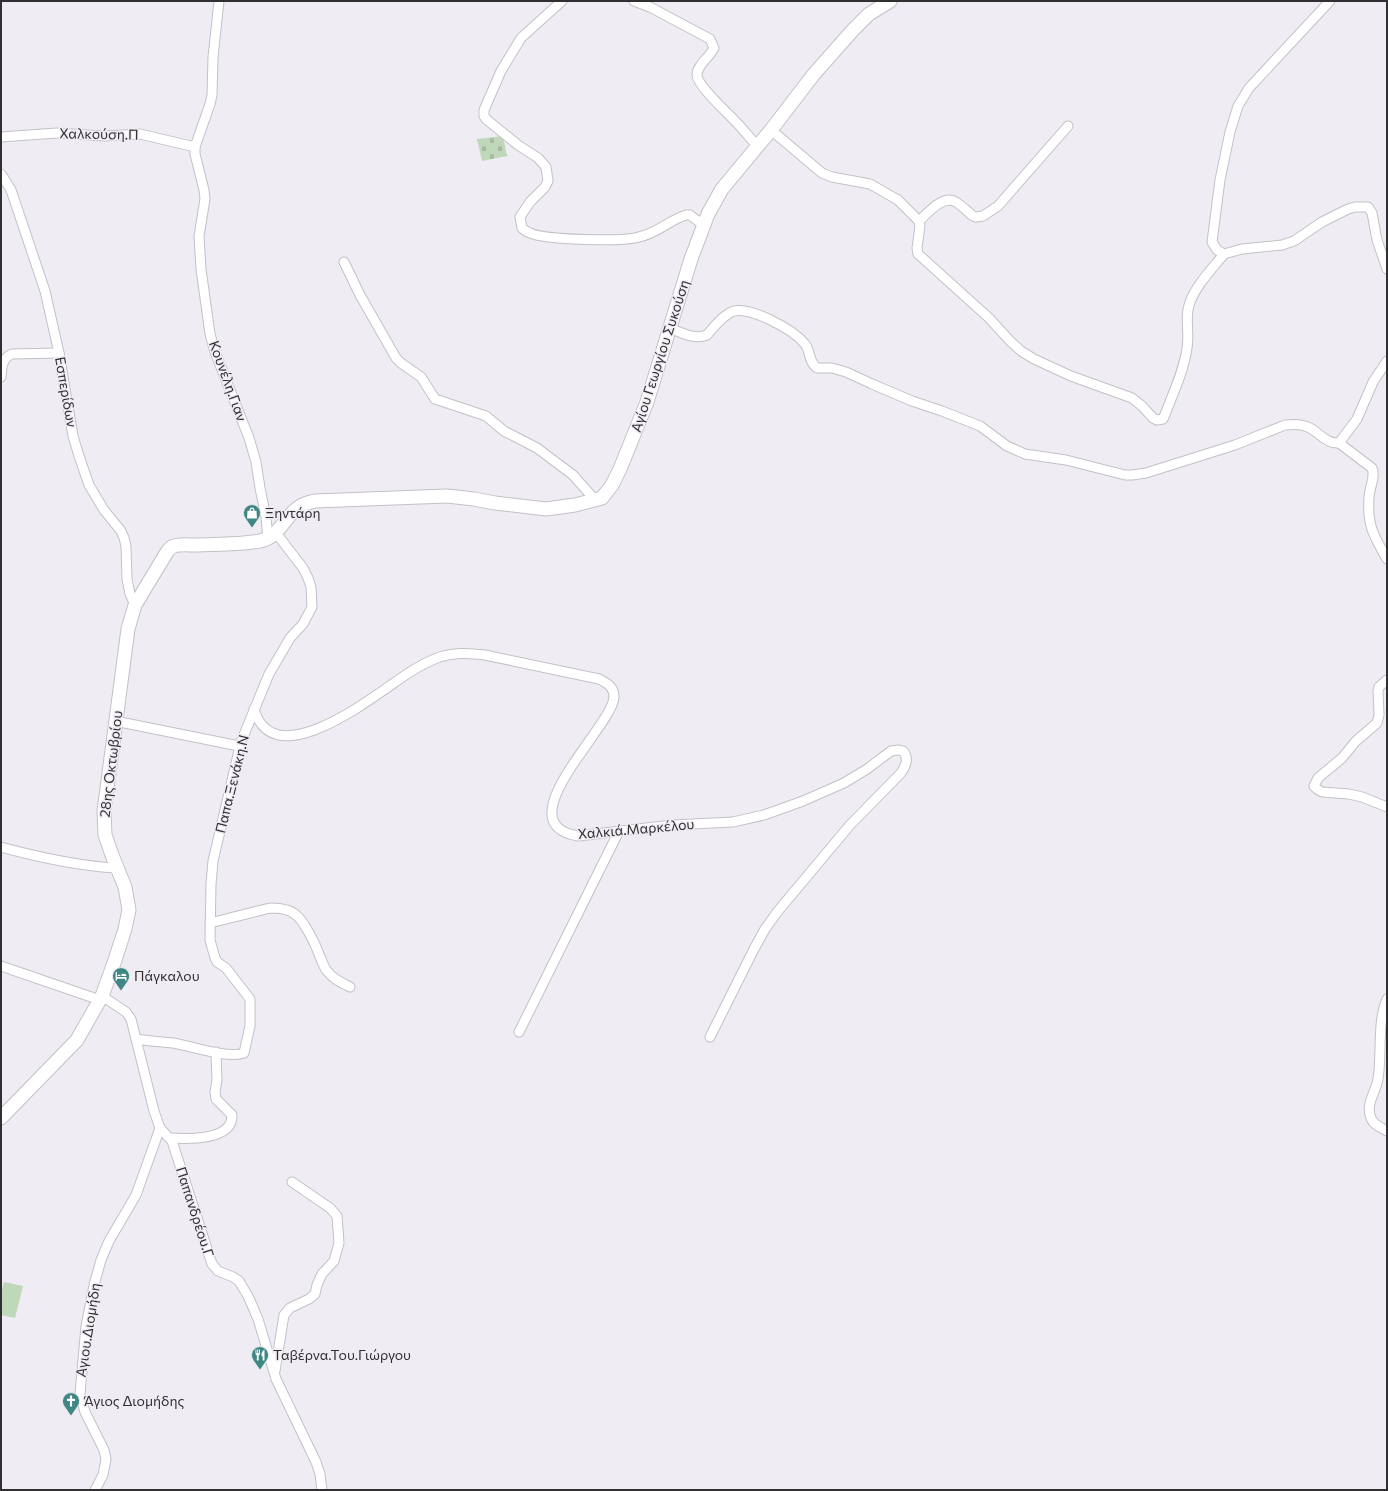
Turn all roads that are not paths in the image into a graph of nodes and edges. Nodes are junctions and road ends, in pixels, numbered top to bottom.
1 (219, 1) edge
2 (562, 1) edge
3 (634, 1) edge
4 (890, 1) edge
5 (1330, 1) edge
6 (1068, 126) dead end
7 (771, 130) junction
8 (1, 137) edge
9 (757, 146) junction
10 (195, 147) junction
11 (1, 174) edge
12 (919, 220) junction
13 (703, 225) junction
14 (1224, 254) junction
15 (344, 262) dead end
16 (1387, 269) edge
17 (670, 328) junction
18 (60, 353) junction
19 (1387, 361) edge
20 (1, 376) edge
21 (1338, 443) junction
22 (595, 500) junction
23 (272, 536) junction
24 (1387, 559) edge
25 (135, 605) junction
26 (1387, 680) edge
27 (254, 709) junction
28 (116, 721) junction
29 (239, 746) junction
30 (1387, 807) edge
31 (619, 831) junction
32 (1, 847) edge
33 (117, 868) junction
34 (210, 923) junction
35 (1, 966) edge
36 (350, 987) dead end
37 (101, 998) junction
38 (1387, 1000) edge
39 (519, 1032) dead end
40 (710, 1037) dead end
41 (136, 1039) junction
42 (216, 1052) junction
43 (1, 1118) edge
44 (160, 1128) junction
45 (1387, 1131) edge
46 (170, 1138) junction
47 (292, 1182) dead end
48 (275, 1373) junction
49 (95, 1490) edge
50 (322, 1490) edge

1 - 10 street
2 - 13 street
3 - 9 street
4 - 7 main road, Αγίου Γεωργίου Συκούση
5 - 14 street
6 - 12 street
7 - 9 main road, Αγίου Γεωργίου Συκούση
7 - 12 street
8 - 10 street, Χαλκούση.Π
9 - 13 main road, Αγίου Γεωργίου Συκούση
10 - 23 street, Κουνέλη.Γιαν
11 - 18 street, Εσπερίδων
12 - 14 street
13 - 17 main road, Αγίου Γεωργίου Συκούση
14 - 16 street
15 - 22 street
17 - 21 street
17 - 22 main road, Αγίου Γεωργίου Συκούση
18 - 20 street
18 - 25 street, Εσπερίδων
19 - 21 street
21 - 24 street
22 - 23 main road, Αγίου Γεωργίου Συκούση
23 - 25 main road
23 - 27 street, Παπα.Ξενάκη.Ν
25 - 28 main road, 28ης Οκτωβρίου
26 - 30 street
27 - 29 street, Παπα.Ξενάκη.Ν
27 - 31 street, Χαλκιά.Μαρκέλου
28 - 29 street
28 - 33 main road, 28ης Οκτωβρίου
29 - 34 street, Παπα.Ξενάκη.Ν
31 - 39 street
31 - 40 street, Χαλκιά.Μαρκέλου
32 - 33 street
33 - 37 main road, 28ης Οκτωβρίου
34 - 36 street
34 - 42 street, Παπα.Ξενάκη.Ν
35 - 37 street, Παπανδρέου.Γ
37 - 41 street, Παπανδρέου.Γ
37 - 43 main road, 28ης Οκτωβρίου
38 - 45 street
41 - 42 street
41 - 44 street, Παπανδρέου.Γ
42 - 46 street
44 - 46 street, Παπανδρέου.Γ
44 - 49 street, Αγιου.Διομήδη
46 - 48 street, Παπανδρέου.Γ
47 - 48 street
48 - 50 street, Παπανδρέου.Γ

